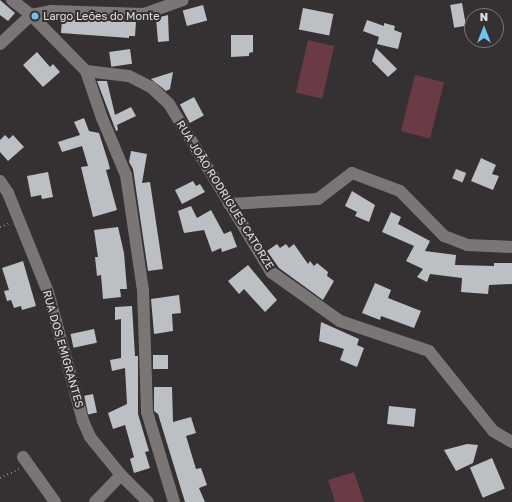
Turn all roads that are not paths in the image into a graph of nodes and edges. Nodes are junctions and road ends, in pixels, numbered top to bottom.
1 (12, 0) edge
2 (183, 0) edge
3 (31, 15) junction
4 (0, 44) edge
5 (86, 71) junction
6 (0, 181) edge
7 (229, 204) junction
8 (512, 247) edge
9 (512, 442) edge
10 (23, 462) road end
11 (121, 475) junction
12 (55, 502) edge
13 (95, 502) edge
14 (148, 502) edge
15 (174, 502) edge

1 - 3 street
2 - 3 street
3 - 4 street
3 - 5 street
5 - 7 street, RUA JOÃO RODRIGUES CATORZE
5 - 15 street
6 - 11 street, RUA DOS EMIGRANTES
7 - 8 street
7 - 9 street, RUA JOÃO RODRIGUES CATORZE
10 - 12 street
11 - 13 street
11 - 14 street, RUA DOS EMIGRANTES

